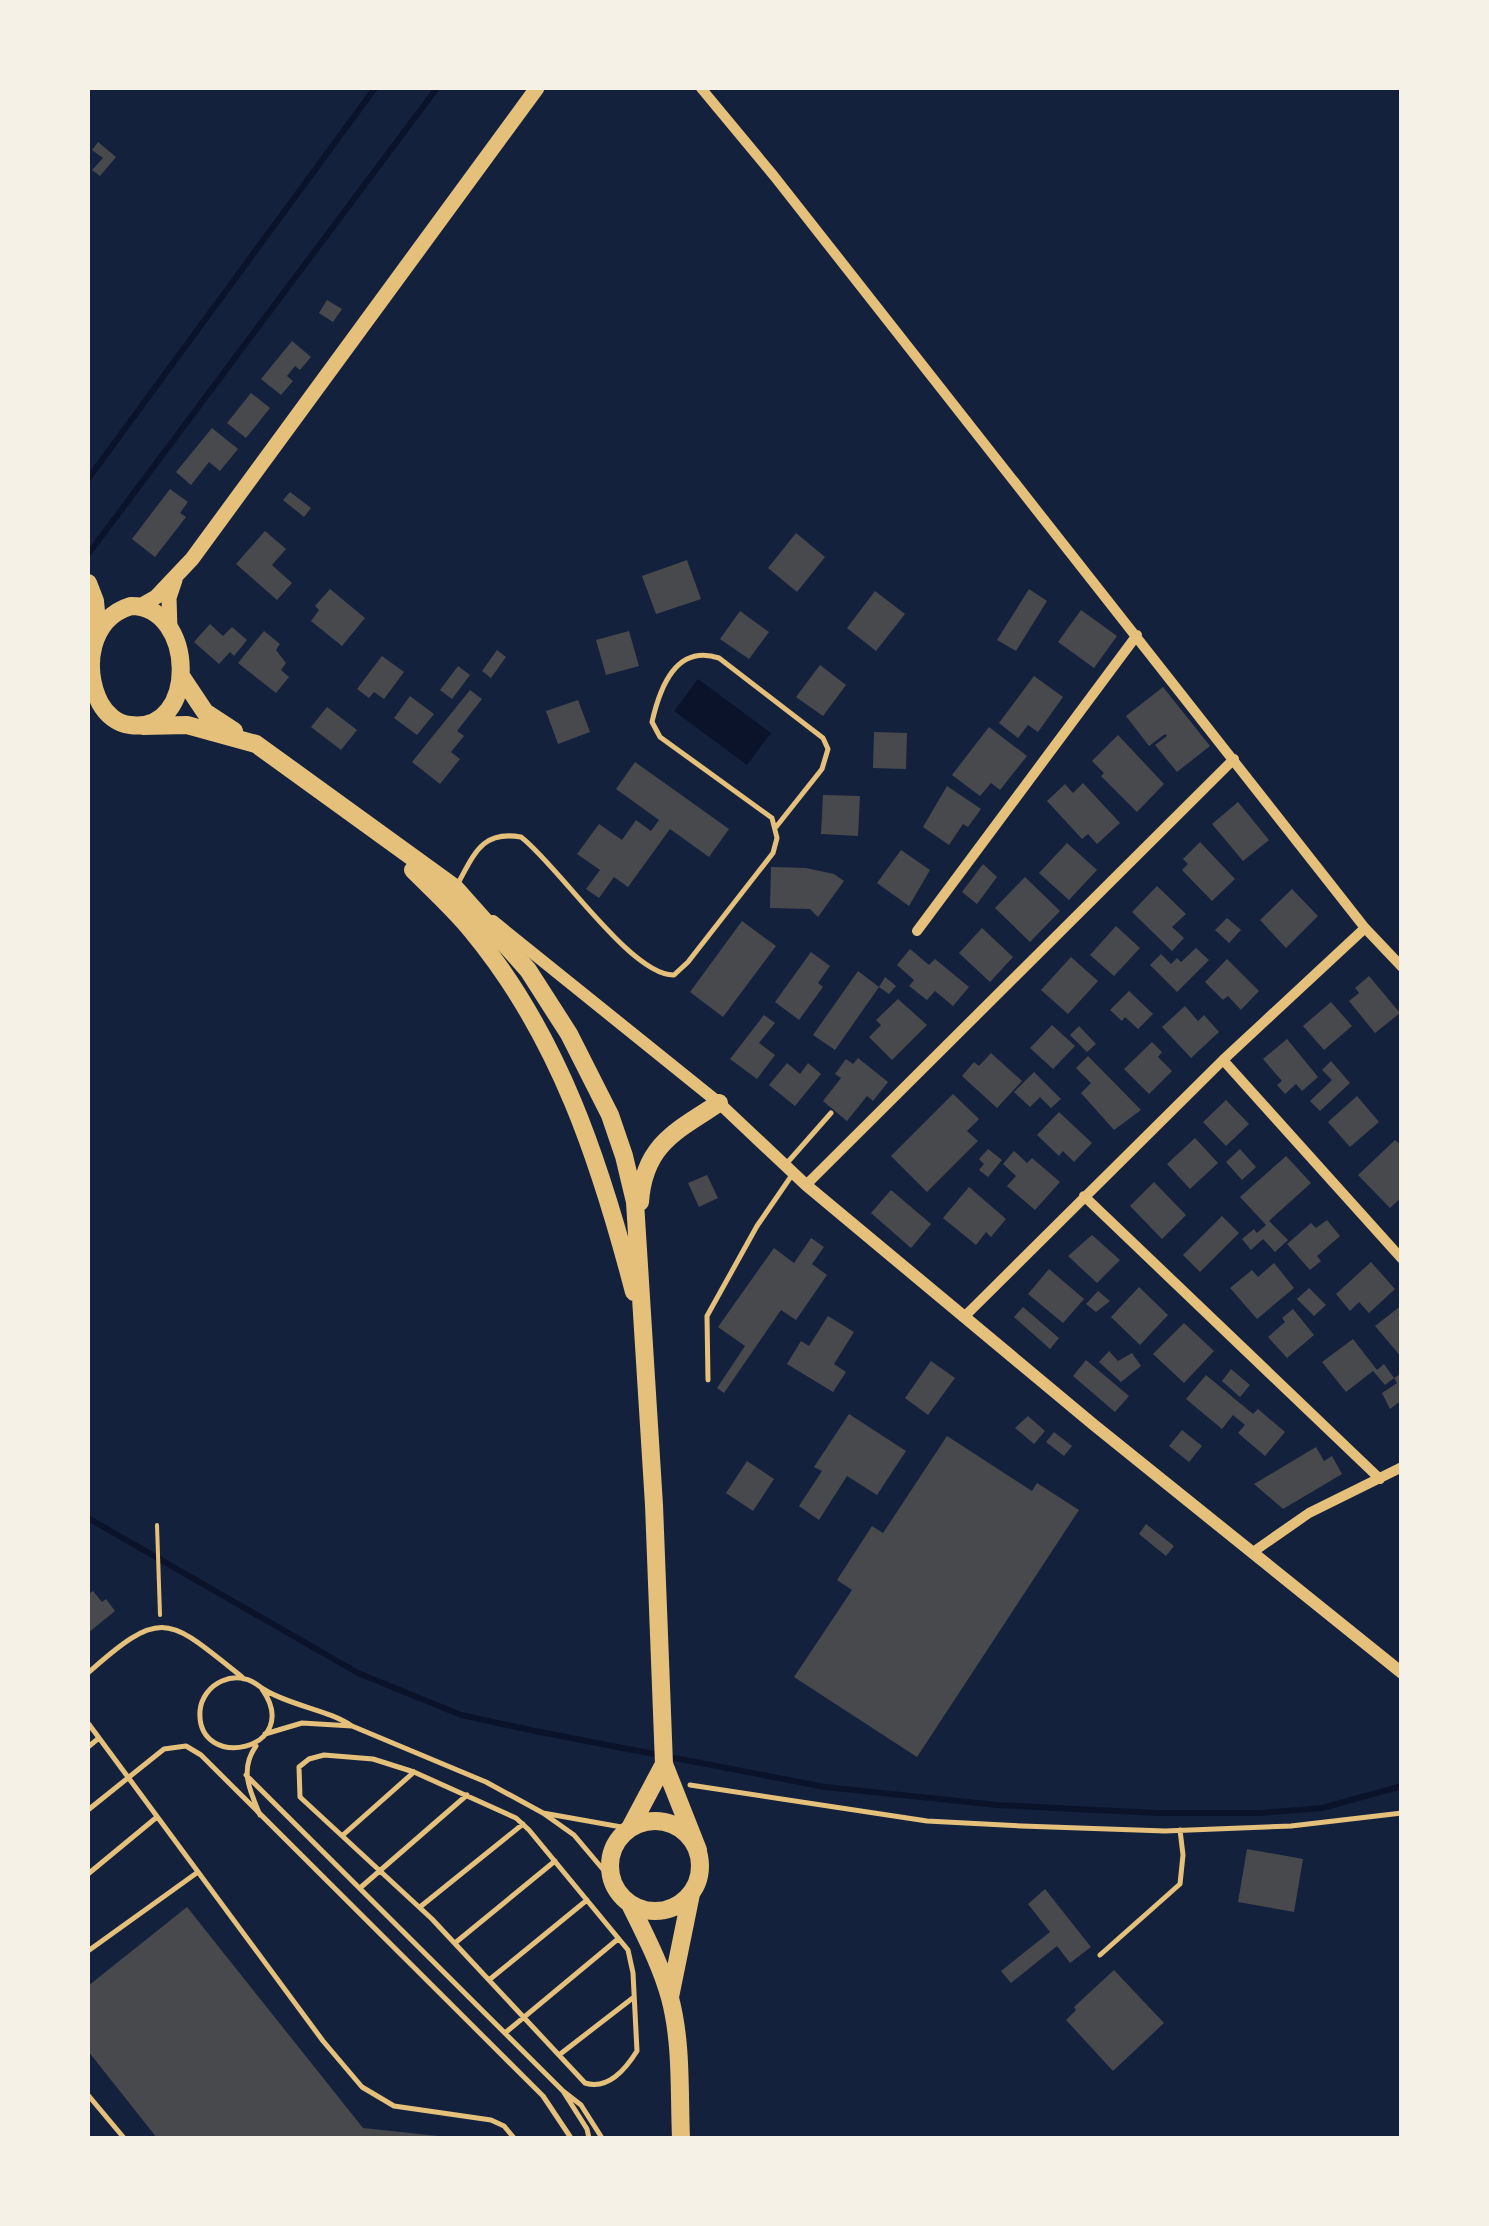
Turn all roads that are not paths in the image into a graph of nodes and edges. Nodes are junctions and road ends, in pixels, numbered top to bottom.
1 (537, 88) edge
2 (700, 88) edge
3 (177, 576) junction
4 (88, 582) edge
5 (136, 606) junction
6 (170, 630) junction
7 (98, 632) junction
8 (1137, 636) junction
9 (181, 676) junction
10 (143, 726) junction
11 (256, 744) junction
12 (1234, 758) junction
13 (370, 825) junction
14 (776, 826) junction
15 (460, 892) junction
16 (1364, 928) junction
17 (917, 931) dead end
18 (1402, 968) edge
19 (1223, 1060) junction
20 (720, 1104) junction
21 (831, 1113) dead end
22 (789, 1169) junction
23 (806, 1184) junction
24 (1084, 1196) junction
25 (638, 1230) junction
26 (1402, 1258) edge
27 (966, 1315) junction
28 (644, 1326) junction
29 (708, 1380) dead end
30 (1402, 1467) edge
31 (1380, 1479) junction
32 (1253, 1552) junction
33 (88, 1673) edge
34 (1402, 1673) edge
35 (245, 1678) junction
36 (262, 1689) junction
37 (88, 1723) edge
38 (352, 1726) junction
39 (263, 1737) junction
40 (99, 1738) junction
41 (88, 1747) edge
42 (664, 1764) junction
43 (414, 1772) junction
44 (246, 1775) junction
45 (128, 1778) junction
46 (690, 1785) dead end
47 (467, 1795) junction
48 (88, 1810) edge
49 (543, 1813) junction
50 (1402, 1813) edge
51 (158, 1817) junction
52 (262, 1818) junction
53 (524, 1824) junction
54 (630, 1828) junction
55 (1180, 1830) junction
56 (343, 1835) junction
57 (698, 1850) junction
58 (555, 1861) junction
59 (381, 1870) junction
60 (198, 1872) junction
61 (88, 1874) edge
62 (612, 1880) junction
63 (360, 1888) junction
64 (691, 1894) junction
65 (587, 1900) junction
66 (630, 1904) junction
67 (420, 1906) junction
68 (618, 1938) junction
69 (455, 1943) junction
70 (88, 1950) edge
71 (1100, 1955) dead end
72 (490, 1980) junction
73 (634, 1996) junction
74 (670, 1998) junction
75 (524, 2017) junction
76 (505, 2033) junction
77 (559, 2054) junction
78 (563, 2091) junction
79 (88, 2095) edge
80 (124, 2138) edge
81 (514, 2138) edge
82 (571, 2138) edge
83 (590, 2138) edge
84 (602, 2138) edge
85 (681, 2138) edge

1 - 3 main road
2 - 8 street
3 - 5 main road
3 - 6 main road
4 - 5 main road
4 - 7 main road
5 - 6 main road
5 - 7 main road
6 - 9 main road
7 - 10 main road
8 - 12 street
8 - 17 street
9 - 10 main road
9 - 11 main road
10 - 11 main road
11 - 13 main road
12 - 16 street
12 - 23 street
13 - 15 main road
13 - 28 main road
14 - 14 lane
14 - 15 lane
15 - 20 street
15 - 25 main road
16 - 18 street
16 - 19 street
19 - 24 street
19 - 26 street
20 - 22 street
20 - 25 main road
21 - 22 lane
22 - 23 street
22 - 29 lane
23 - 27 street
24 - 27 street
24 - 31 street
25 - 28 main road
27 - 32 street
28 - 42 main road
30 - 31 street
31 - 32 street
32 - 34 street
33 - 35 lane
35 - 36 lane
35 - 39 lane
36 - 38 lane
36 - 39 lane
37 - 40 lane
38 - 39 lane
38 - 49 lane
39 - 44 lane
40 - 41 lane
40 - 45 lane
42 - 54 main road
42 - 57 main road
43 - 47 lane
43 - 56 lane
43 - 56 lane
44 - 52 lane
44 - 63 lane
45 - 48 lane
45 - 51 lane
45 - 52 lane
46 - 55 lane
47 - 53 lane
47 - 59 lane
49 - 54 lane
49 - 62 lane
50 - 55 lane
51 - 60 lane
51 - 61 lane
52 - 82 lane
53 - 58 lane
53 - 67 lane
54 - 57 main road
54 - 62 main road
55 - 71 lane
56 - 59 lane
57 - 64 main road
58 - 65 lane
58 - 69 lane
59 - 63 lane
59 - 67 lane
60 - 70 lane
60 - 81 lane
62 - 66 main road
63 - 76 lane
64 - 66 main road
64 - 74 main road
65 - 68 lane
65 - 72 lane
66 - 74 main road
67 - 69 lane
68 - 73 lane
68 - 75 lane
69 - 72 lane
72 - 75 lane
73 - 77 lane
73 - 77 lane
74 - 85 main road
75 - 76 lane
75 - 77 lane
76 - 78 lane
78 - 83 lane
78 - 84 lane
79 - 80 lane

